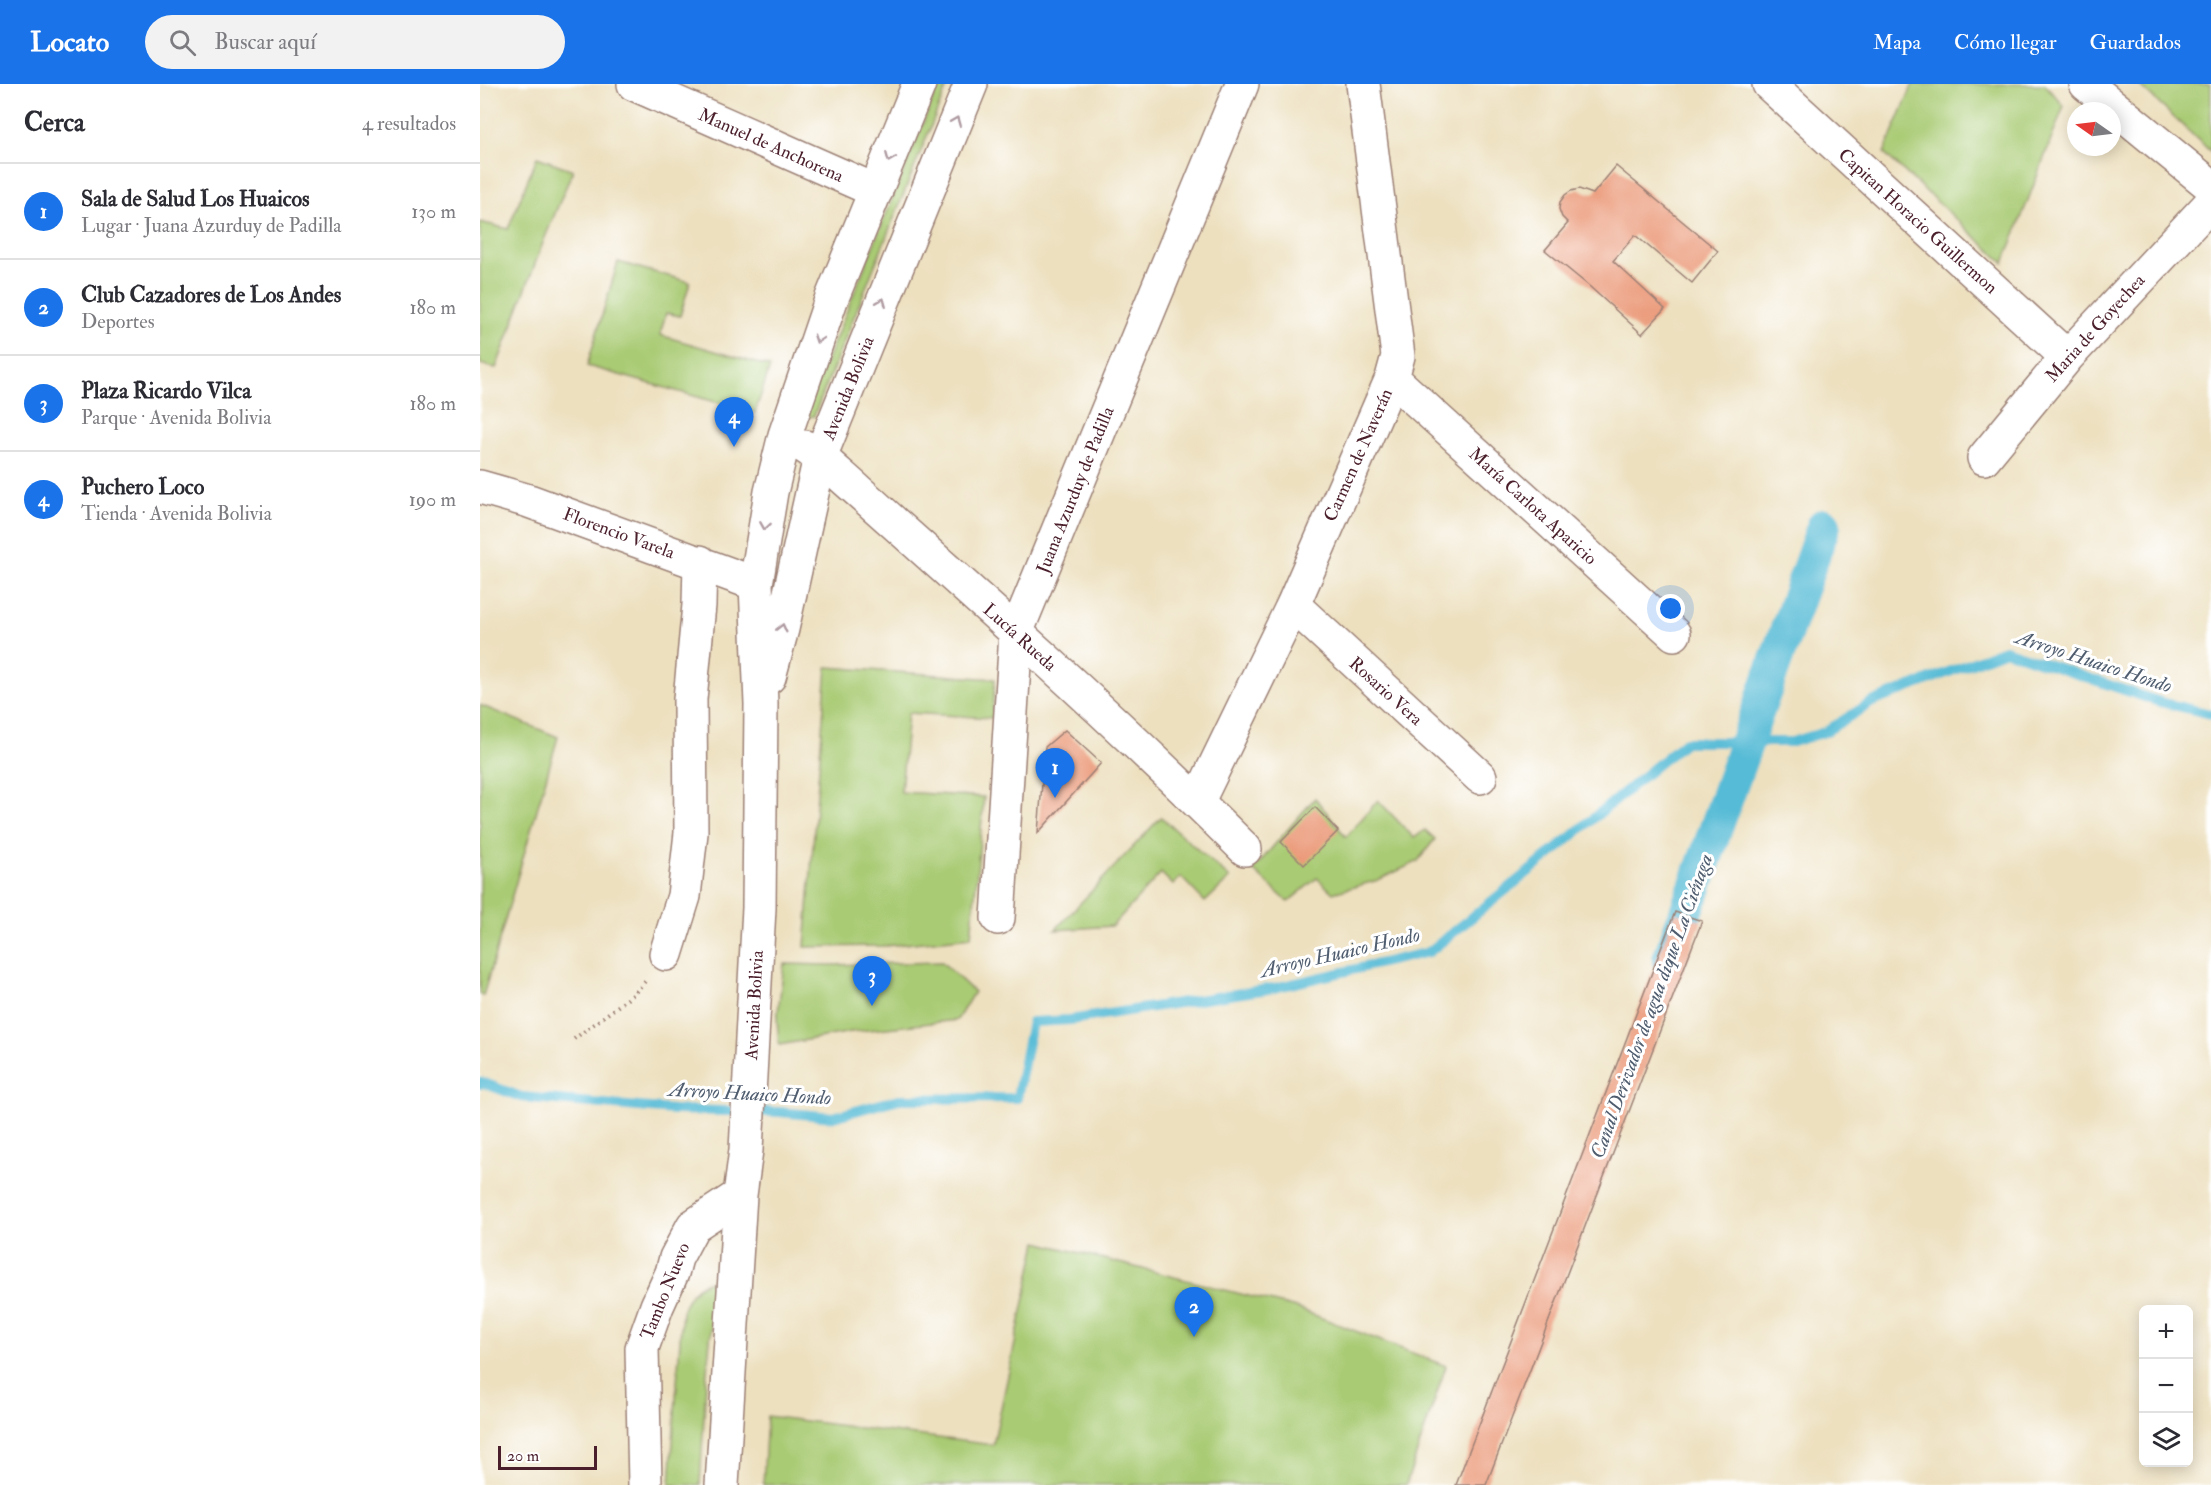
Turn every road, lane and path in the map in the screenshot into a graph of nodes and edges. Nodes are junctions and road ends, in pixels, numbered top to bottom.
1 (634, 84) edge
2 (920, 84) edge
3 (971, 84) edge
4 (1242, 84) edge
5 (1363, 84) edge
6 (1769, 84) edge
7 (2086, 84) edge
8 (2211, 186) edge
9 (876, 191) junction
10 (2211, 203) edge
11 (2067, 357) junction
12 (1392, 378) junction
13 (786, 435) junction
14 (820, 457) junction
15 (1984, 458) dead end
16 (480, 487) edge
17 (700, 562) junction
18 (756, 584) junction
19 (1293, 605) junction
20 (1016, 633) junction
21 (1674, 634) dead end
22 (761, 705) junction
23 (1480, 777) dead end
24 (1198, 801) junction
25 (1245, 849) dead end
26 (998, 918) dead end
27 (666, 954) joint
28 (574, 1040) dead end
29 (740, 1196) junction
30 (645, 1485) edge
31 (722, 1485) edge

1 - 9 street, Manuel de Anchorena
2 -> 9 street, Avenida Bolivia
14 -> 3 street, Avenida Bolivia
4 - 20 street, Juana Azurduy de Padilla
5 - 12 street, Carmen de Naverán
6 - 11 street, Capitan Horacio Guillermon
7 - 8 street
9 -> 13 street, Avenida Bolivia
10 - 11 street, Maria de Goyechea
11 - 15 street, Maria de Goyechea
12 - 19 street, Carmen de Naverán
12 - 21 street, María Carlota Aparicio
13 - 14 street, Lucía Rueda
13 -> 18 street, Avenida Bolivia
14 - 20 street, Lucía Rueda
22 -> 14 street, Avenida Bolivia
16 - 17 street, Florencio Varela
17 - 18 street, Florencio Varela
17 - 27 street
18 - 22 street, Avenida Bolivia
19 - 23 street, Rosario Vera
19 - 24 street, Carmen de Naverán
20 - 24 street, Lucía Rueda
20 - 26 street, Juana Azurduy de Padilla
22 - 29 street, Avenida Bolivia
24 - 25 street, Lucía Rueda
27 - 28 path
29 - 30 street, Tambo Nuevo
29 - 31 street, Avenida Bolivia

